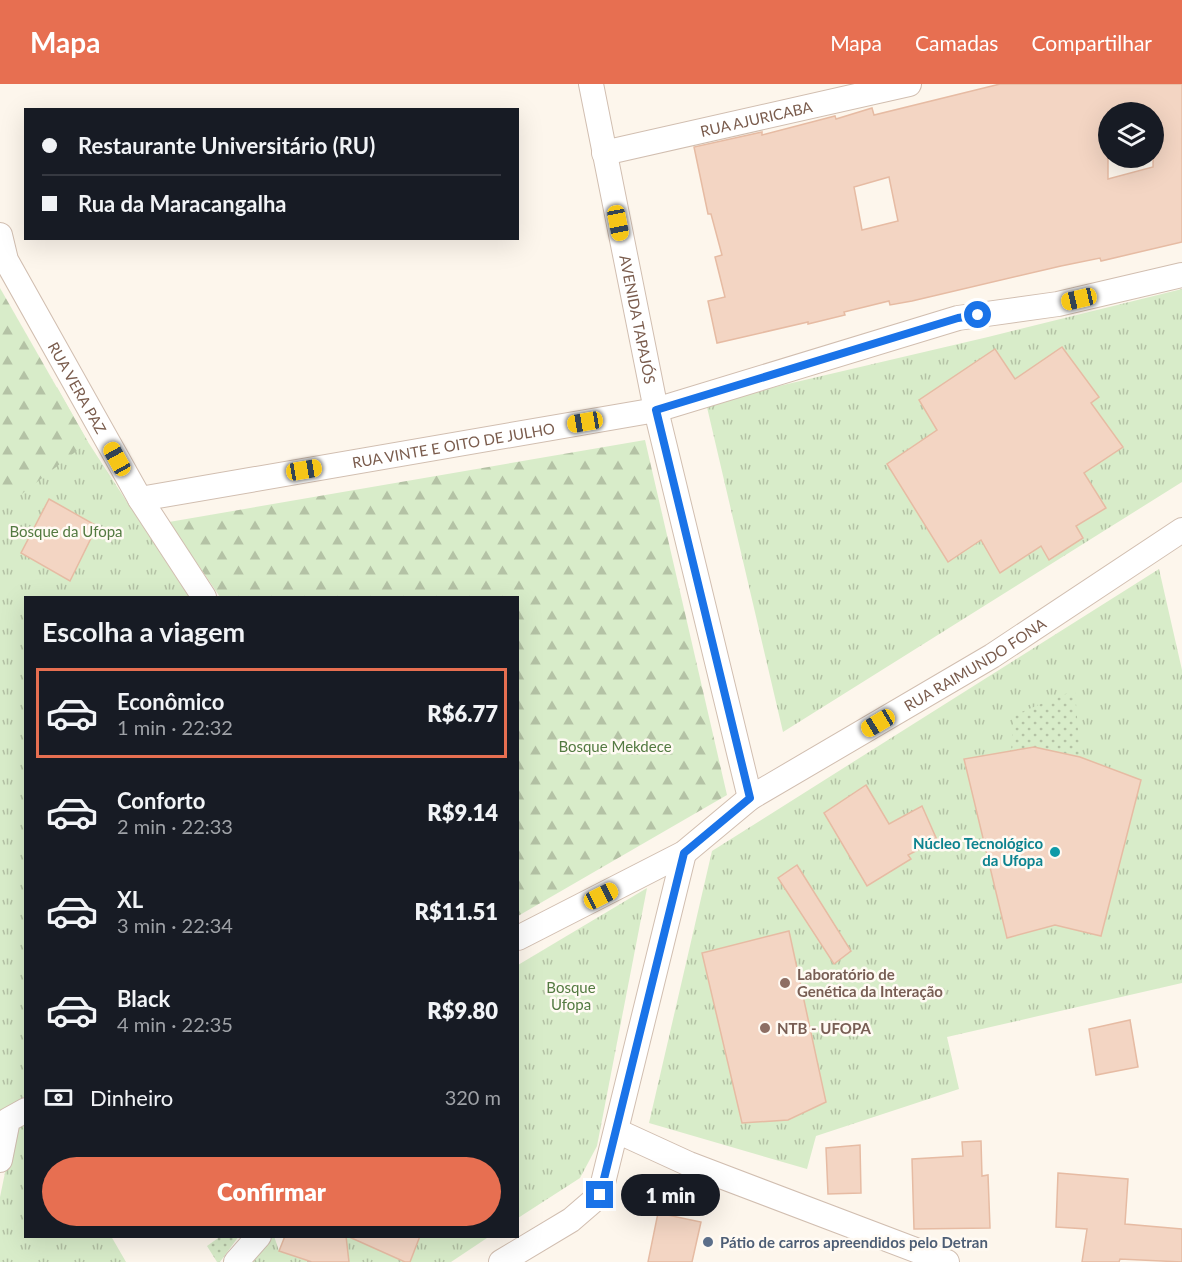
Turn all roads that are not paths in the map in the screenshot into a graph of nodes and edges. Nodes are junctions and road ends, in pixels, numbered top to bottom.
1 (591, 84) edge
2 (909, 84) edge
3 (604, 153) junction
4 (0, 235) edge
5 (3, 261) edge
6 (1182, 275) edge
7 (656, 410) junction
8 (140, 499) junction
9 (1182, 530) edge
10 (203, 596) edge
11 (750, 798) junction
12 (684, 853) junction
13 (519, 937) edge
14 (24, 1111) edge
15 (617, 1131) junction
16 (0, 1160) edge
17 (257, 1238) edge
18 (236, 1262) edge
19 (501, 1262) edge
20 (947, 1262) edge

1 - 3 street, AVENIDA TAPAJÓS
2 - 3 street, RUA AJURICABA
3 - 7 street, AVENIDA TAPAJÓS
4 - 5 street, RUA VERA PAZ
5 - 8 street, RUA VERA PAZ
6 - 7 street, RUA VINTE E OITO DE JULHO
7 - 8 street, RUA VINTE E OITO DE JULHO
7 - 11 street, AVENIDA TAPAJÓS
8 - 10 street, RUA VERA PAZ
9 - 11 street, RUA RAIMUNDO FONA
11 - 12 street, RUA RAIMUNDO FONA
12 - 13 street, RUA RAIMUNDO FONA
12 - 15 street
14 - 16 street
15 - 19 street
15 - 20 street
17 - 18 street

